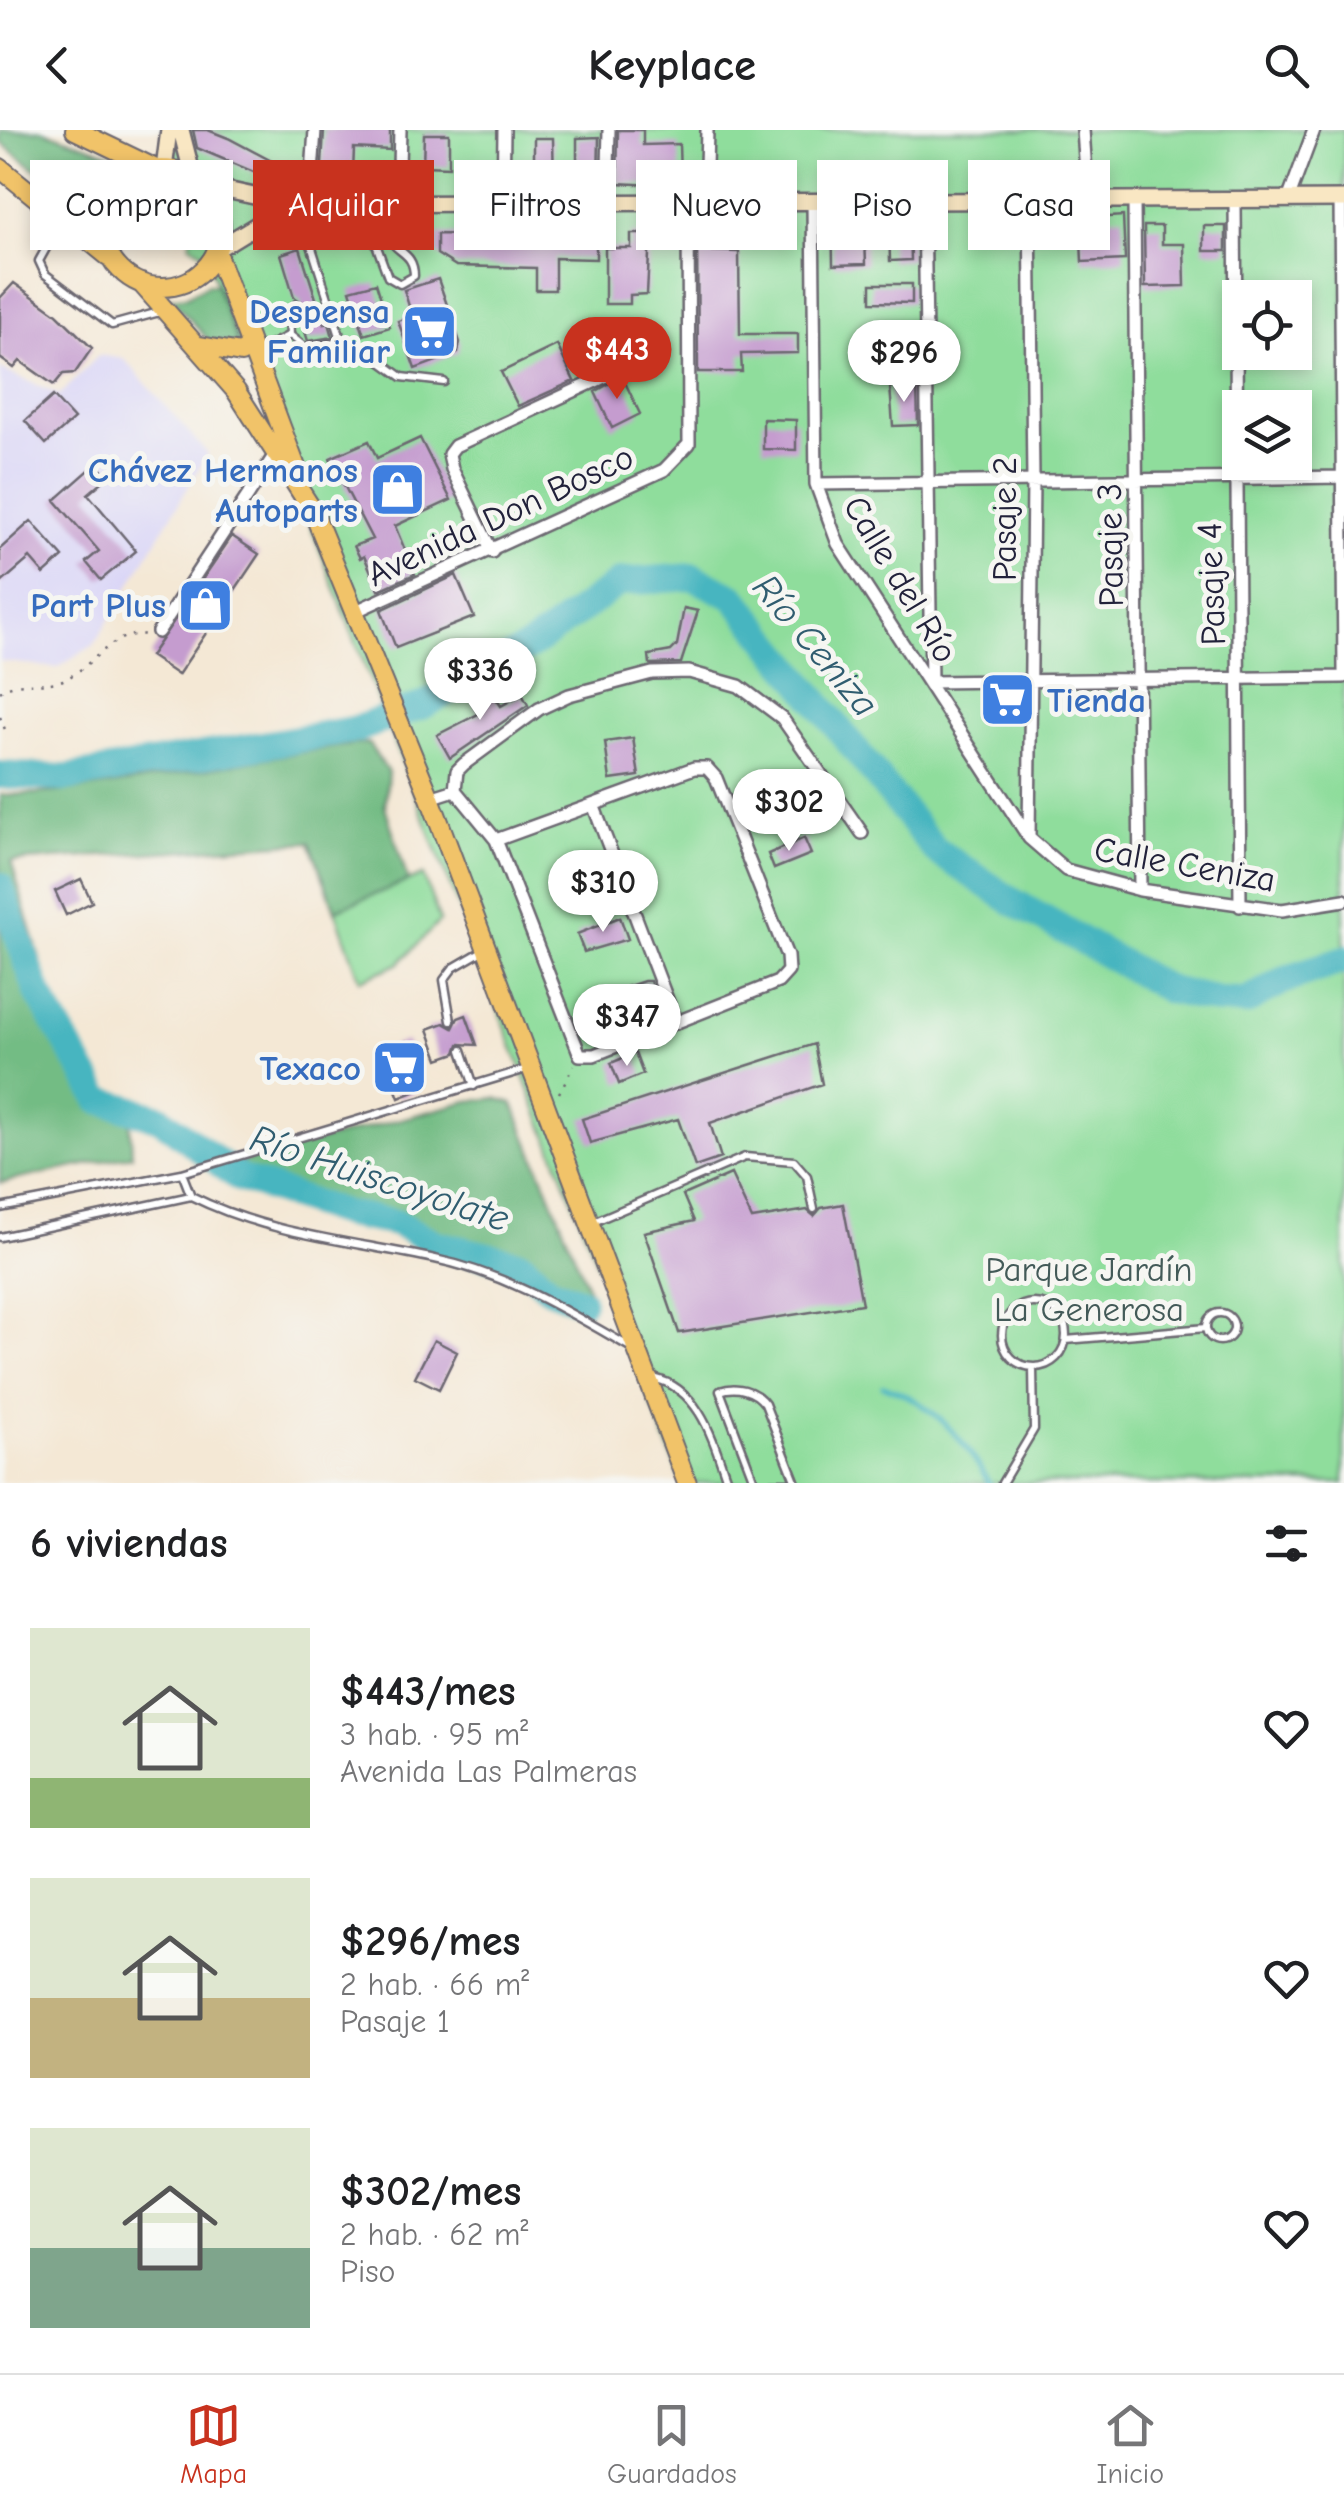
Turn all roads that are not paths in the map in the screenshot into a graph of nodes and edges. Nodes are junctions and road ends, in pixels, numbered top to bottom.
1 (74, 130) edge
2 (169, 130) edge
3 (181, 130) edge
4 (315, 130) edge
5 (400, 130) edge
6 (504, 130) edge
7 (608, 130) edge
8 (707, 130) edge
9 (1083, 130) edge
10 (1314, 130) edge
11 (140, 160) edge
12 (162, 160) edge
13 (191, 160) edge
14 (313, 160) edge
15 (399, 160) edge
16 (504, 160) edge
17 (608, 160) edge
18 (703, 160) edge
19 (1085, 160) edge
20 (0, 168) edge
21 (30, 190) edge
22 (1342, 199) edge
23 (1110, 200) edge
24 (1134, 200) junction
25 (1235, 200) junction
26 (1288, 200) junction
27 (369, 202) joint
28 (797, 203) edge
29 (813, 203) junction
30 (817, 203) edge
31 (43, 250) edge
32 (102, 250) edge
33 (110, 250) edge
34 (217, 250) joint
35 (313, 250) edge
36 (696, 250) edge
37 (925, 250) edge
38 (1031, 250) edge
39 (115, 262) junction
40 (141, 283) junction
41 (326, 293) junction
42 (316, 297) dead end
43 (296, 304) dead end
44 (166, 310) junction
45 (290, 335) junction
46 (342, 342) junction
47 (200, 346) junction
48 (252, 349) junction
49 (612, 373) dead end
50 (444, 382) dead end
51 (1236, 390) edge
52 (276, 453) junction
53 (1312, 477) edge
54 (1343, 477) edge
55 (1222, 478) edge
56 (1136, 480) junction
57 (1236, 480) edge
58 (1033, 481) junction
59 (930, 482) junction
60 (816, 484) junction
61 (313, 511) junction
62 (492, 552) junction
63 (356, 612) junction
64 (158, 632) road end
65 (1344, 674) edge
66 (1242, 678) junction
67 (1140, 680) junction
68 (1030, 681) junction
69 (931, 682) junction
70 (455, 790) junction
71 (430, 798) junction
72 (594, 807) junction
73 (862, 833) dead end
74 (1029, 838) junction
75 (496, 840) junction
76 (1140, 890) junction
77 (1344, 900) edge
78 (1240, 906) junction
79 (485, 950) junction
80 (451, 1020) dead end
81 (676, 1023) junction
82 (462, 1050) dead end
83 (532, 1068) junction
84 (474, 1086) junction
85 (182, 1172) junction
86 (191, 1196) junction
87 (0, 1208) edge
88 (814, 1209) dead end
89 (590, 1224) junction
90 (0, 1236) edge
91 (1206, 1328) junction
92 (1066, 1340) junction
93 (638, 1352) junction
94 (1033, 1368) junction
95 (647, 1377) junction
96 (687, 1483) edge
97 (728, 1483) edge
98 (756, 1483) edge
99 (771, 1483) edge
100 (794, 1483) edge
101 (1002, 1483) edge

1 - 11 main road
2 - 12 main road
3 - 13 main road
4 - 14 street
5 - 15 street
6 - 16 street
7 - 17 street
8 - 18 street
9 - 19 street
10 - 26 street
20 - 21 main road
22 - 26 main road
22 - 54 street
23 - 24 main road
24 - 25 main road
24 - 56 street, Pasaje 3
25 - 26 main road
25 - 51 street, Pasaje 4
27 - 27 lane
28 - 29 main road
29 - 30 main road
29 - 60 street, Calle del Río
31 - 44 lane
32 - 39 main road
33 - 39 main road
34 - 40 main road
34 - 48 main road
35 - 41 lane
36 - 62 street, Avenida Don Bosco
37 - 59 street
38 - 58 street, Pasaje 2
39 - 40 main road
40 - 44 main road
41 - 42 lane
41 - 46 lane
43 - 45 lane
44 - 47 main road
45 - 46 lane
45 - 48 lane
46 - 50 lane
47 - 48 main road
47 - 52 main road
48 - 61 main road
49 - 62 street
52 - 61 main road
52 - 64 street
53 - 54 street
54 - 65 street
55 - 56 street
56 - 58 street
56 - 67 street, Pasaje 3
57 - 66 street, Pasaje 4
58 - 59 street
58 - 68 street, Pasaje 2
59 - 60 street
59 - 69 street
60 - 69 street, Calle del Río
61 - 63 main road
62 - 63 street, Avenida Don Bosco
63 - 71 main road
65 - 66 street
66 - 67 street
66 - 78 street, Pasaje 4
67 - 68 street
67 - 76 street, Pasaje 3
68 - 69 street
68 - 74 street, Pasaje 2
69 - 74 street, Calle del Río
70 - 71 street
70 - 73 street
70 - 75 street
71 - 79 main road
72 - 75 street
72 - 81 street
72 - 81 street
74 - 76 street, Calle Ceniza
75 - 81 street
76 - 78 street, Calle Ceniza
77 - 78 street, Calle Ceniza
79 - 80 lane
79 - 83 main road
82 - 84 lane
83 - 84 lane
83 - 89 main road
84 - 85 lane
85 - 86 lane
85 - 87 lane
86 - 90 lane
86 - 93 lane
88 - 89 lane
89 - 93 main road
91 - 91 lane
91 - 92 lane
92 - 94 lane
92 - 94 lane
93 - 95 main road
94 - 101 lane
95 - 96 main road
95 - 97 lane
98 - 100 lane
99 - 100 lane

